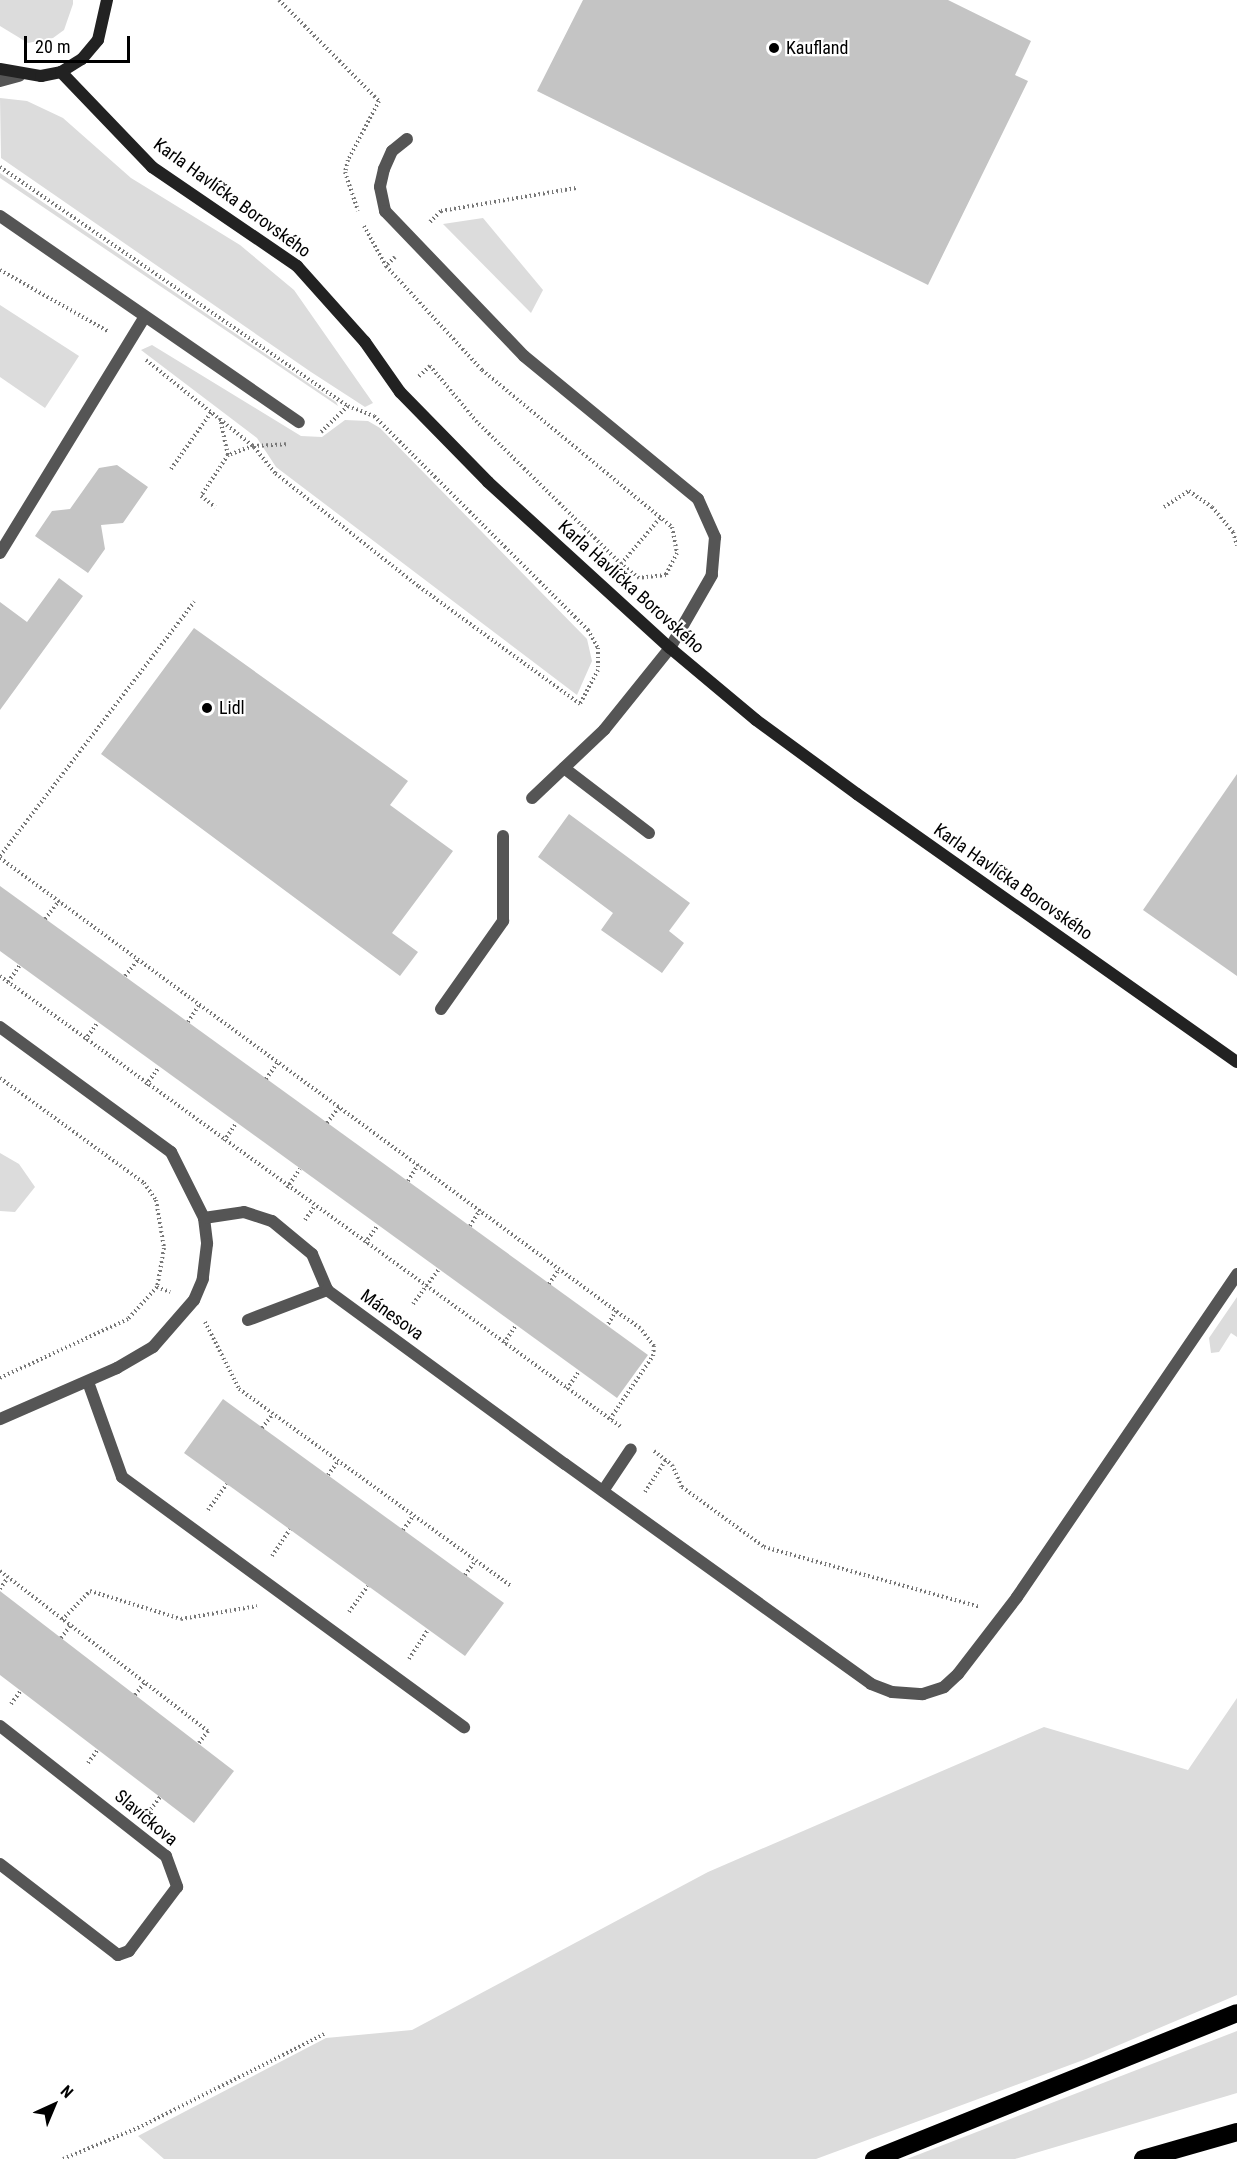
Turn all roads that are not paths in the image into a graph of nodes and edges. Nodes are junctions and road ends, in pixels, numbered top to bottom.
1 (107, 0) edge
2 (0, 69) edge
3 (61, 72) junction
4 (19, 76) junction
5 (0, 81) edge
6 (407, 139) dead end
7 (0, 216) edge
8 (144, 318) junction
9 (299, 422) dead end
10 (0, 553) edge
11 (670, 648) junction
12 (564, 768) junction
13 (532, 798) dead end
14 (649, 833) dead end
15 (503, 836) dead end
16 (441, 1009) dead end
17 (0, 1027) edge
18 (1237, 1062) edge
19 (204, 1218) junction
20 (1237, 1274) edge
21 (327, 1290) junction
22 (248, 1320) dead end
23 (88, 1382) junction
24 (0, 1419) edge
25 (631, 1449) dead end
26 (603, 1491) junction
27 (0, 1726) edge
28 (464, 1727) dead end
29 (0, 1864) edge
30 (1237, 2013) edge
31 (1237, 2132) edge
32 (874, 2159) edge
33 (1143, 2159) edge

1 - 3 street
2 - 4 street
3 - 4 street
3 - 11 street, Karla Havlíčka Borovského
4 - 5 street
6 - 11 street
7 - 8 street
8 - 9 street
8 - 10 street
11 - 12 street
11 - 18 street, Karla Havlíčka Borovského
12 - 13 street
12 - 14 street
15 - 16 street
17 - 19 street
19 - 21 street
19 - 23 street
20 - 26 street, Mánesova
21 - 22 street
21 - 26 street, Mánesova
23 - 24 street
23 - 28 street
25 - 26 street
27 - 29 street, Slavíčkova
30 - 32 highway
31 - 33 highway

